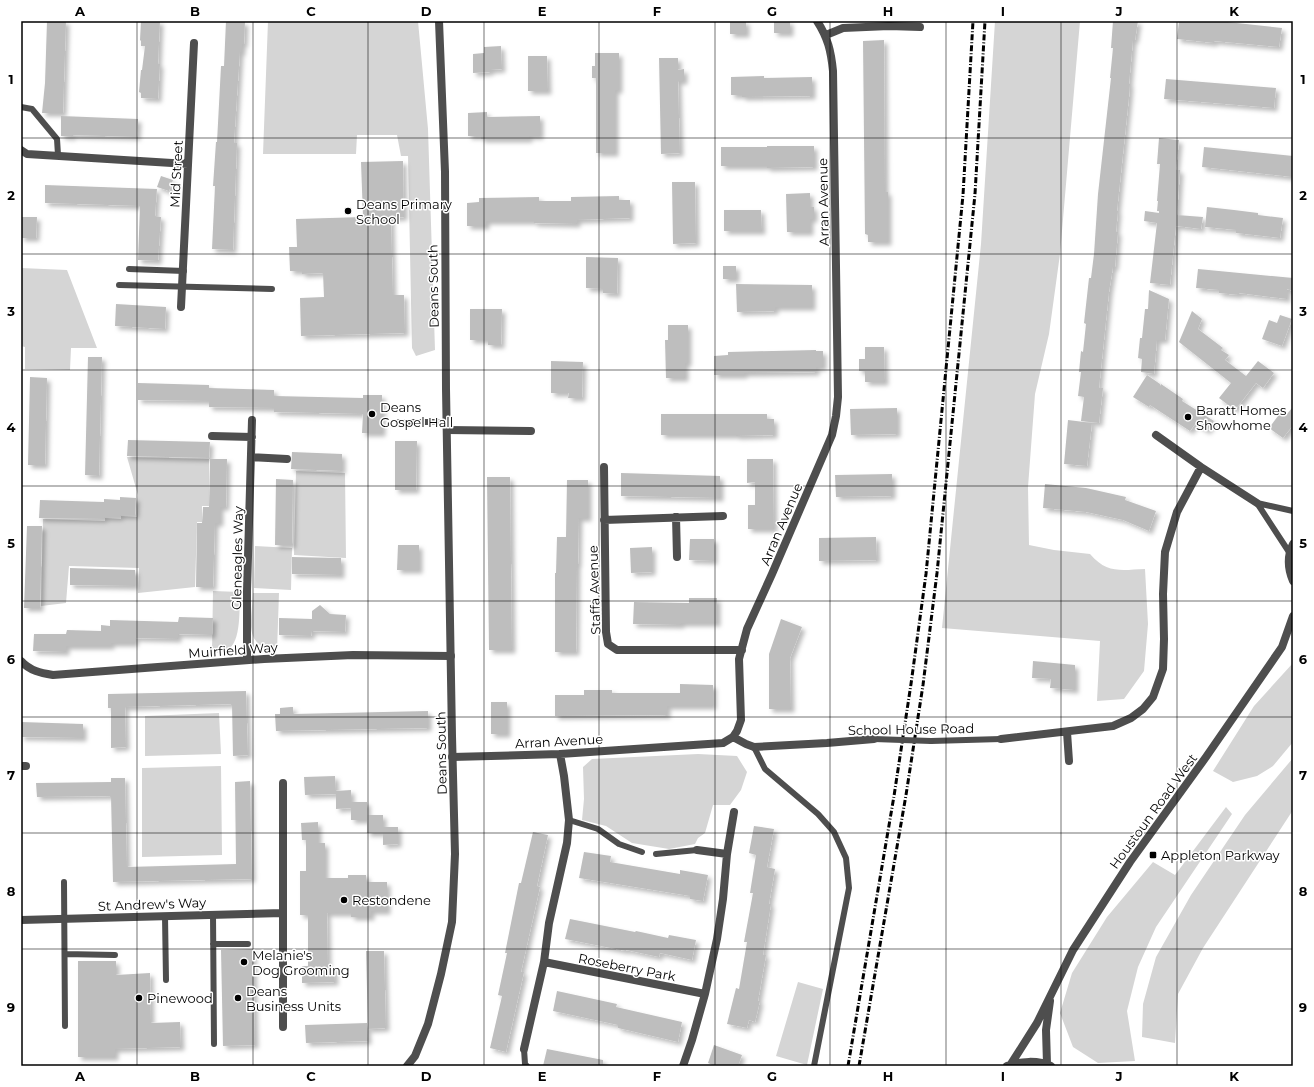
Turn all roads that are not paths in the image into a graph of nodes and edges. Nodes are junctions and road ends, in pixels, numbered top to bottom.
1 (439, 21) edge
2 (817, 21) edge
3 (889, 24) edge
4 (920, 27) dead end
5 (826, 35) junction
6 (194, 43) dead end
7 (21, 107) edge
8 (21, 150) edge
9 (58, 155) junction
10 (188, 164) junction
11 (129, 270) dead end
12 (184, 271) junction
13 (119, 285) dead end
14 (182, 287) junction
15 (272, 290) dead end
16 (181, 307) dead end
17 (252, 420) dead end
18 (399, 422) dead end
19 (447, 426) junction
20 (531, 431) dead end
21 (1156, 435) dead end
22 (212, 436) dead end
23 (252, 437) junction
24 (252, 457) junction
25 (287, 459) dead end
26 (604, 467) dead end
27 (1201, 467) junction
28 (1257, 503) junction
29 (1293, 511) edge
30 (723, 516) dead end
31 (676, 518) junction
32 (604, 520) junction
33 (1293, 544) edge
34 (1289, 552) junction
35 (676, 556) dead end
36 (1293, 581) edge
37 (1293, 616) edge
38 (1293, 640) edge
39 (1282, 647) junction
40 (742, 650) junction
41 (451, 656) junction
42 (247, 660) junction
43 (21, 661) edge
44 (1067, 732) junction
45 (733, 737) junction
46 (874, 739) joint
47 (1001, 739) joint
48 (754, 747) junction
49 (560, 754) junction
50 (452, 757) junction
51 (1069, 761) dead end
52 (283, 783) dead end
53 (734, 812) dead end
54 (569, 820) junction
55 (697, 850) joint
56 (642, 852) dead end
57 (656, 854) dead end
58 (727, 854) junction
59 (64, 882) dead end
60 (284, 913) junction
61 (213, 914) junction
62 (165, 916) junction
63 (64, 919) junction
64 (21, 920) edge
65 (213, 944) junction
66 (248, 944) dead end
67 (65, 954) junction
68 (115, 955) dead end
69 (544, 962) junction
70 (166, 980) dead end
71 (705, 994) junction
72 (1051, 994) junction
73 (64, 1026) dead end
74 (283, 1027) dead end
75 (214, 1044) dead end
76 (524, 1049) joint
77 (1009, 1065) edge
78 (1049, 1065) edge
79 (407, 1066) edge
80 (526, 1066) edge
81 (683, 1066) edge
82 (814, 1066) edge

1 - 19 street, Deans South
2 - 5 street, Arran Avenue
3 - 4 street
3 - 5 street
5 - 40 street, Arran Avenue
6 - 10 street, Mid Street
7 - 9 lane
8 - 9 street
9 - 10 street
10 - 12 street, Mid Street
11 - 12 lane
12 - 14 street, Mid Street
13 - 14 lane
14 - 15 lane
14 - 16 street, Mid Street
17 - 23 street, Gleneagles Way
18 - 19 lane
19 - 20 street
19 - 41 street, Deans South
21 - 27 street
22 - 23 street
23 - 24 street, Gleneagles Way
24 - 25 street
24 - 42 street, Gleneagles Way
26 - 32 street, Staffa Avenue
27 - 28 street
27 - 44 street, School House Road
28 - 29 lane
28 - 34 lane
30 - 31 street
31 - 32 street
31 - 35 street
32 - 40 street, Staffa Avenue
33 - 34 street
34 - 36 street
37 - 39 street, Houstoun Road West
38 - 39 street, Houstoun Road West
39 - 72 street, Houstoun Road West
40 - 45 street, Arran Avenue
41 - 42 street, Muirfield Way
41 - 50 street, Deans South
42 - 43 street, Muirfield Way
44 - 47 street, School House Road
44 - 51 street
45 - 48 street, School House Road
45 - 49 street, Arran Avenue
46 - 47 lane, School House Road, bridge
46 - 48 street, School House Road
48 - 82 lane
49 - 50 street, Arran Avenue
49 - 54 street
50 - 79 street, Deans South
52 - 60 street
53 - 58 street
54 - 56 lane
54 - 69 street
55 - 57 lane
55 - 58 street
58 - 71 street
59 - 63 lane
60 - 61 street, St Andrew's Way
60 - 74 street
61 - 62 street, St Andrew's Way
61 - 65 lane
62 - 63 street, St Andrew's Way
62 - 70 lane
63 - 64 street, St Andrew's Way
63 - 67 lane
65 - 66 lane
65 - 75 lane
67 - 68 lane
67 - 73 lane
69 - 71 street, Roseberry Park
69 - 76 street
71 - 81 street
72 - 77 street, Houstoun Road West
72 - 78 street, Houstoun Road West
76 - 80 lane
77 - 78 street

